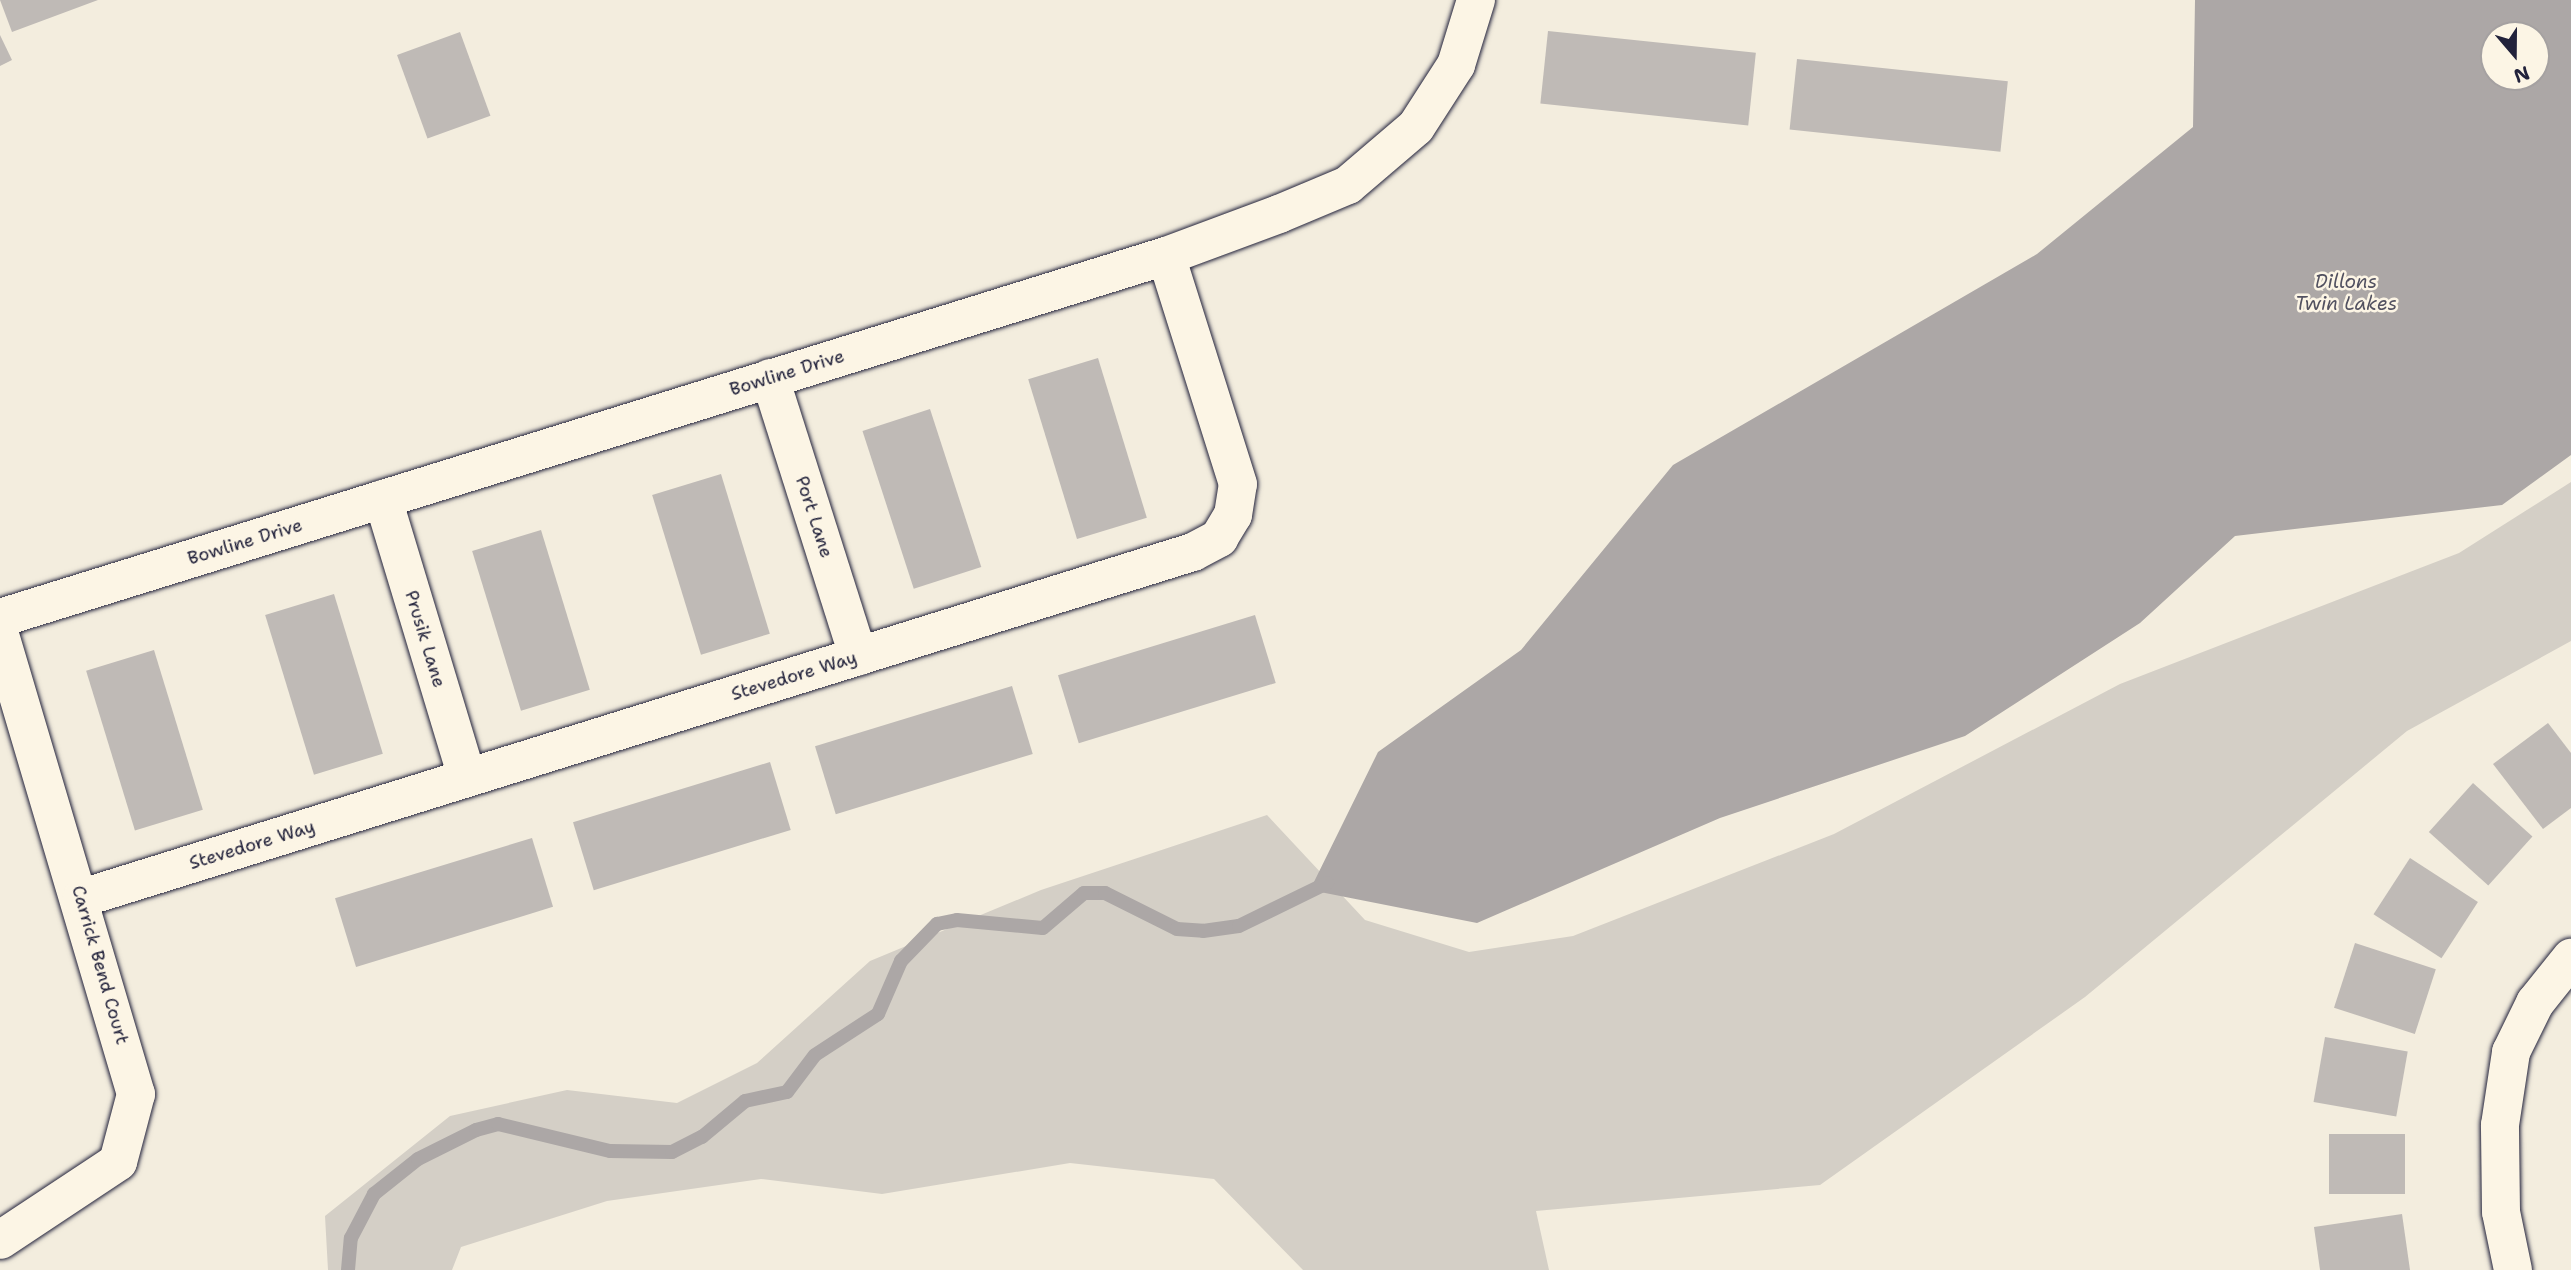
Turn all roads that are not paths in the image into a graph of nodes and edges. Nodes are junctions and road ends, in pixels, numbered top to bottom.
1 (1476, 0) edge
2 (1166, 256) junction
3 (770, 378) junction
4 (383, 499) junction
5 (0, 618) edge
6 (0, 635) edge
7 (858, 656) junction
8 (467, 778) junction
9 (82, 898) junction
10 (2571, 958) edge
11 (0, 1240) edge
12 (2513, 1270) edge

1 - 2 street, Bowline Drive
2 - 3 street, Bowline Drive
2 - 7 street, Stevedore Way
3 - 4 street, Bowline Drive
3 - 7 street, Port Lane
4 - 5 street, Bowline Drive
4 - 8 street, Prusik Lane
6 - 9 street, Carrick Bend Court
7 - 8 street, Stevedore Way
8 - 9 street, Stevedore Way
9 - 11 street, Carrick Bend Court
10 - 12 street

